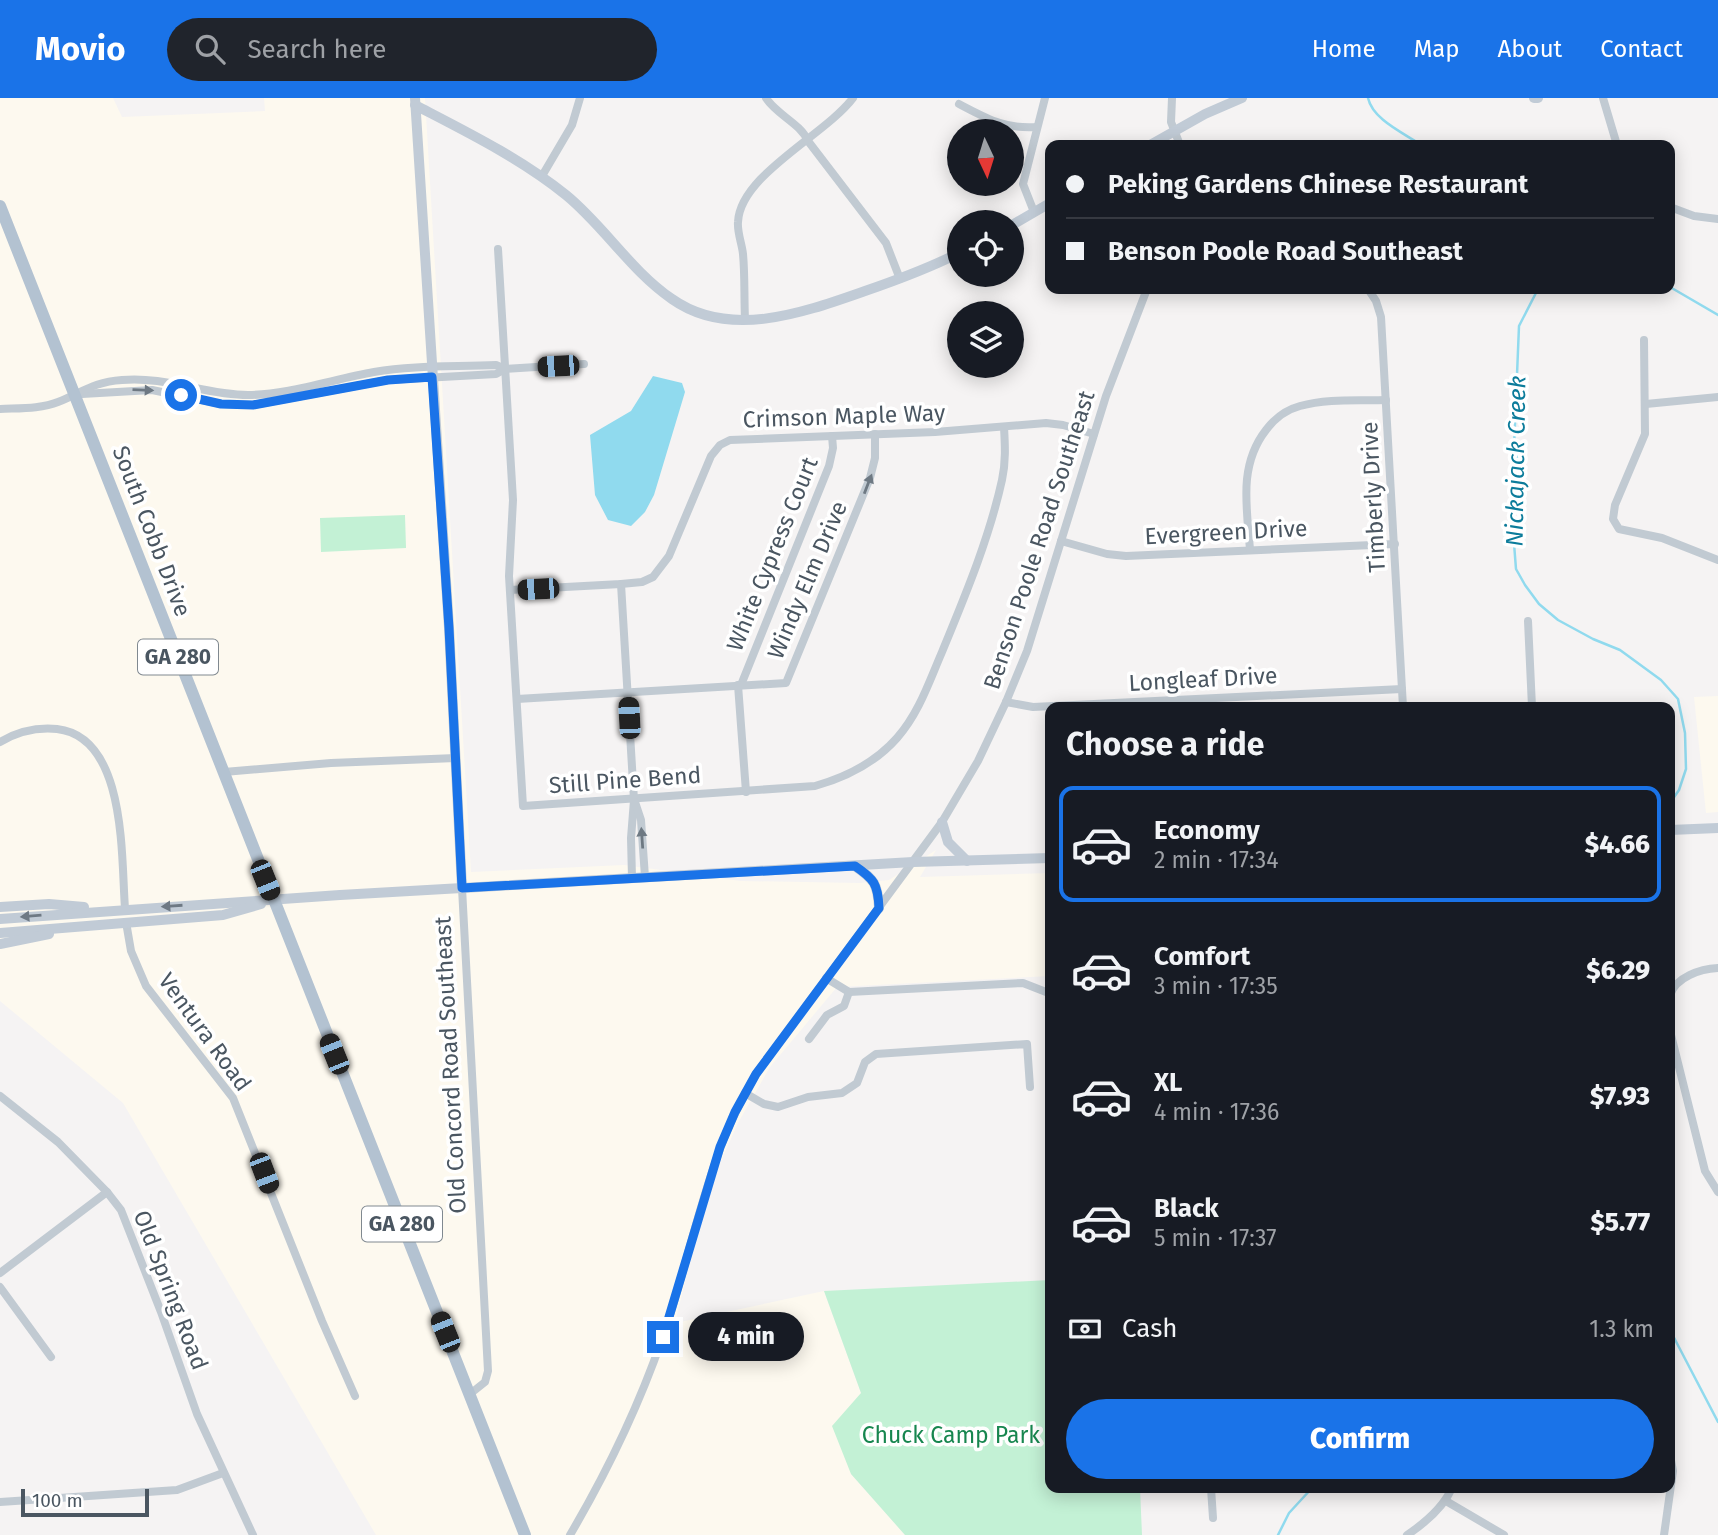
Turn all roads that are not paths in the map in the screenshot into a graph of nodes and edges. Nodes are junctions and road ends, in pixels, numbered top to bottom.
1 (580, 98) edge
2 (766, 98) edge
3 (853, 98) edge
4 (1045, 98) edge
5 (1172, 98) edge
6 (1242, 98) edge
7 (1603, 98) edge
8 (415, 102) edge
9 (959, 104) dead end
10 (1037, 127) junction
11 (1174, 131) junction
12 (1159, 140) edge
13 (1178, 140) edge
14 (1616, 140) edge
15 (808, 141) junction
16 (542, 176) junction
17 (0, 206) edge
18 (1045, 206) edge
19 (1675, 209) edge
20 (1034, 212) junction
21 (1024, 218) edge
22 (1718, 219) edge
23 (498, 248) dead end
24 (947, 258) edge
25 (900, 279) junction
26 (1145, 294) edge
27 (1371, 294) edge
28 (745, 319) junction
29 (1644, 340) dead end
30 (584, 364) dead end
31 (505, 369) junction
32 (431, 373) junction
33 (75, 394) junction
34 (1718, 397) edge
35 (1387, 400) junction
36 (1646, 404) junction
37 (0, 409) edge
38 (1004, 427) junction
39 (1094, 433) junction
40 (875, 434) junction
41 (832, 436) junction
42 (1061, 541) junction
43 (1395, 544) junction
44 (1250, 550) junction
45 (1718, 560) edge
46 (621, 584) junction
47 (510, 590) junction
48 (1528, 621) dead end
49 (740, 685) junction
50 (1402, 689) junction
51 (628, 691) junction
52 (517, 699) junction
53 (1006, 702) junction
54 (1144, 702) edge
55 (1403, 702) edge
56 (1532, 702) edge
57 (1045, 707) edge
58 (0, 742) edge
59 (456, 758) junction
60 (224, 772) junction
61 (746, 792) junction
62 (634, 800) junction
63 (942, 822) junction
64 (1718, 828) edge
65 (1675, 830) edge
66 (1045, 858) edge
67 (967, 861) junction
68 (913, 863) junction
69 (855, 866) junction
70 (645, 877) junction
71 (632, 878) junction
72 (462, 888) junction
73 (273, 900) junction
74 (0, 907) edge
75 (125, 908) junction
76 (879, 908) junction
77 (111, 909) junction
78 (0, 919) edge
79 (127, 922) junction
80 (74, 927) junction
81 (0, 933) edge
82 (0, 944) edge
83 (1718, 968) edge
84 (826, 978) junction
85 (1675, 987) edge
86 (849, 992) junction
87 (1045, 992) edge
88 (809, 1039) dead end
89 (1675, 1051) edge
90 (1030, 1087) dead end
91 (745, 1094) junction
92 (0, 1096) edge
93 (107, 1192) junction
94 (1718, 1192) edge
95 (0, 1273) edge
96 (0, 1287) edge
97 (51, 1357) dead end
98 (470, 1394) junction
99 (355, 1396) dead end
100 (223, 1473) junction
101 (1211, 1493) edge
102 (1450, 1493) edge
103 (1670, 1493) edge
104 (1446, 1501) junction
105 (0, 1503) edge
106 (1213, 1518) dead end
107 (253, 1535) edge
108 (525, 1535) edge
109 (570, 1535) edge
110 (1407, 1535) edge
111 (1504, 1535) edge
112 (1664, 1535) edge

1 - 16 street
2 - 15 street
3 - 15 street
4 - 10 street
5 - 11 street
6 - 11 street
7 - 14 street
8 - 16 street
8 - 32 street, Old Concord Road Southeast
9 - 10 street
10 - 20 street
11 - 12 street
11 - 13 street
15 - 25 street
15 - 28 street
16 - 28 street
17 - 33 main road, South Cobb Drive / GA 280
18 - 20 street
19 - 22 street
20 - 21 street
23 - 31 street, Still Pine Bend
24 - 25 street
25 - 28 street
26 - 39 street, Benson Poole Road Southeast
27 - 35 street, Timberly Drive
29 - 36 street
30 - 31 street
31 - 32 street
31 - 47 street, Still Pine Bend
32 - 33 street
32 - 59 street, Old Concord Road Southeast
33 - 37 street
33 - 60 main road, South Cobb Drive / GA 280
34 - 36 street
35 - 43 street, Timberly Drive
35 - 44 street
36 - 45 street
38 - 39 street, Crimson Maple Way
38 - 40 street, Crimson Maple Way
38 - 61 street, Still Pine Bend
39 - 42 street, Benson Poole Road Southeast
40 - 41 street, Crimson Maple Way
49 -> 40 street, Windy Elm Drive
41 - 46 street, Crimson Maple Way
41 - 49 street, White Cypress Court
42 - 44 street, Evergreen Drive
42 - 53 street, Benson Poole Road Southeast
43 - 44 street, Evergreen Drive
43 - 50 street, Timberly Drive
46 - 47 street, Crimson Maple Way
46 - 51 street
47 - 52 street, Still Pine Bend
48 - 56 street
49 - 51 street, Windy Elm Drive
49 - 61 street
50 - 54 street, Longleaf Drive
50 - 55 street, Timberly Drive
51 - 52 street, Windy Elm Drive
51 - 62 street
52 - 62 street, Still Pine Bend
53 - 57 street, Longleaf Drive
53 - 63 street, Benson Poole Road Southeast
58 - 75 street
59 - 60 street
59 - 72 street, Old Concord Road Southeast
60 - 73 main road, South Cobb Drive / GA 280
61 - 62 street, Still Pine Bend
70 -> 62 street
62 - 71 street
63 - 67 street
63 - 68 street, Benson Poole Road Southeast
64 - 65 street
66 - 67 street
67 - 68 street
68 - 69 street
68 - 76 street, Benson Poole Road Southeast
69 - 70 street
69 - 76 street
70 - 71 street
71 - 72 street
72 - 73 street
72 - 98 street, Old Concord Road Southeast
73 -> 75 street
73 - 79 street
73 - 98 main road, South Cobb Drive / GA 280
74 - 77 street
75 - 77 street
76 - 84 street, Benson Poole Road Southeast
77 -> 78 street
79 - 80 street
79 - 99 street, Ventura Road
80 - 81 street
80 - 82 street
83 - 85 street
84 - 86 street
84 - 91 street, Benson Poole Road Southeast
86 - 87 street
86 - 88 street
89 - 94 street
90 - 91 street
91 - 109 street, Benson Poole Road Southeast
92 - 93 street, Old Spring Road
93 - 95 street
93 - 100 street, Old Spring Road
96 - 97 street
98 - 108 main road, South Cobb Drive / GA 280
100 - 105 street
100 - 107 street, Old Spring Road
101 - 106 street
102 - 104 street
103 - 112 street
104 - 110 street
104 - 111 street

